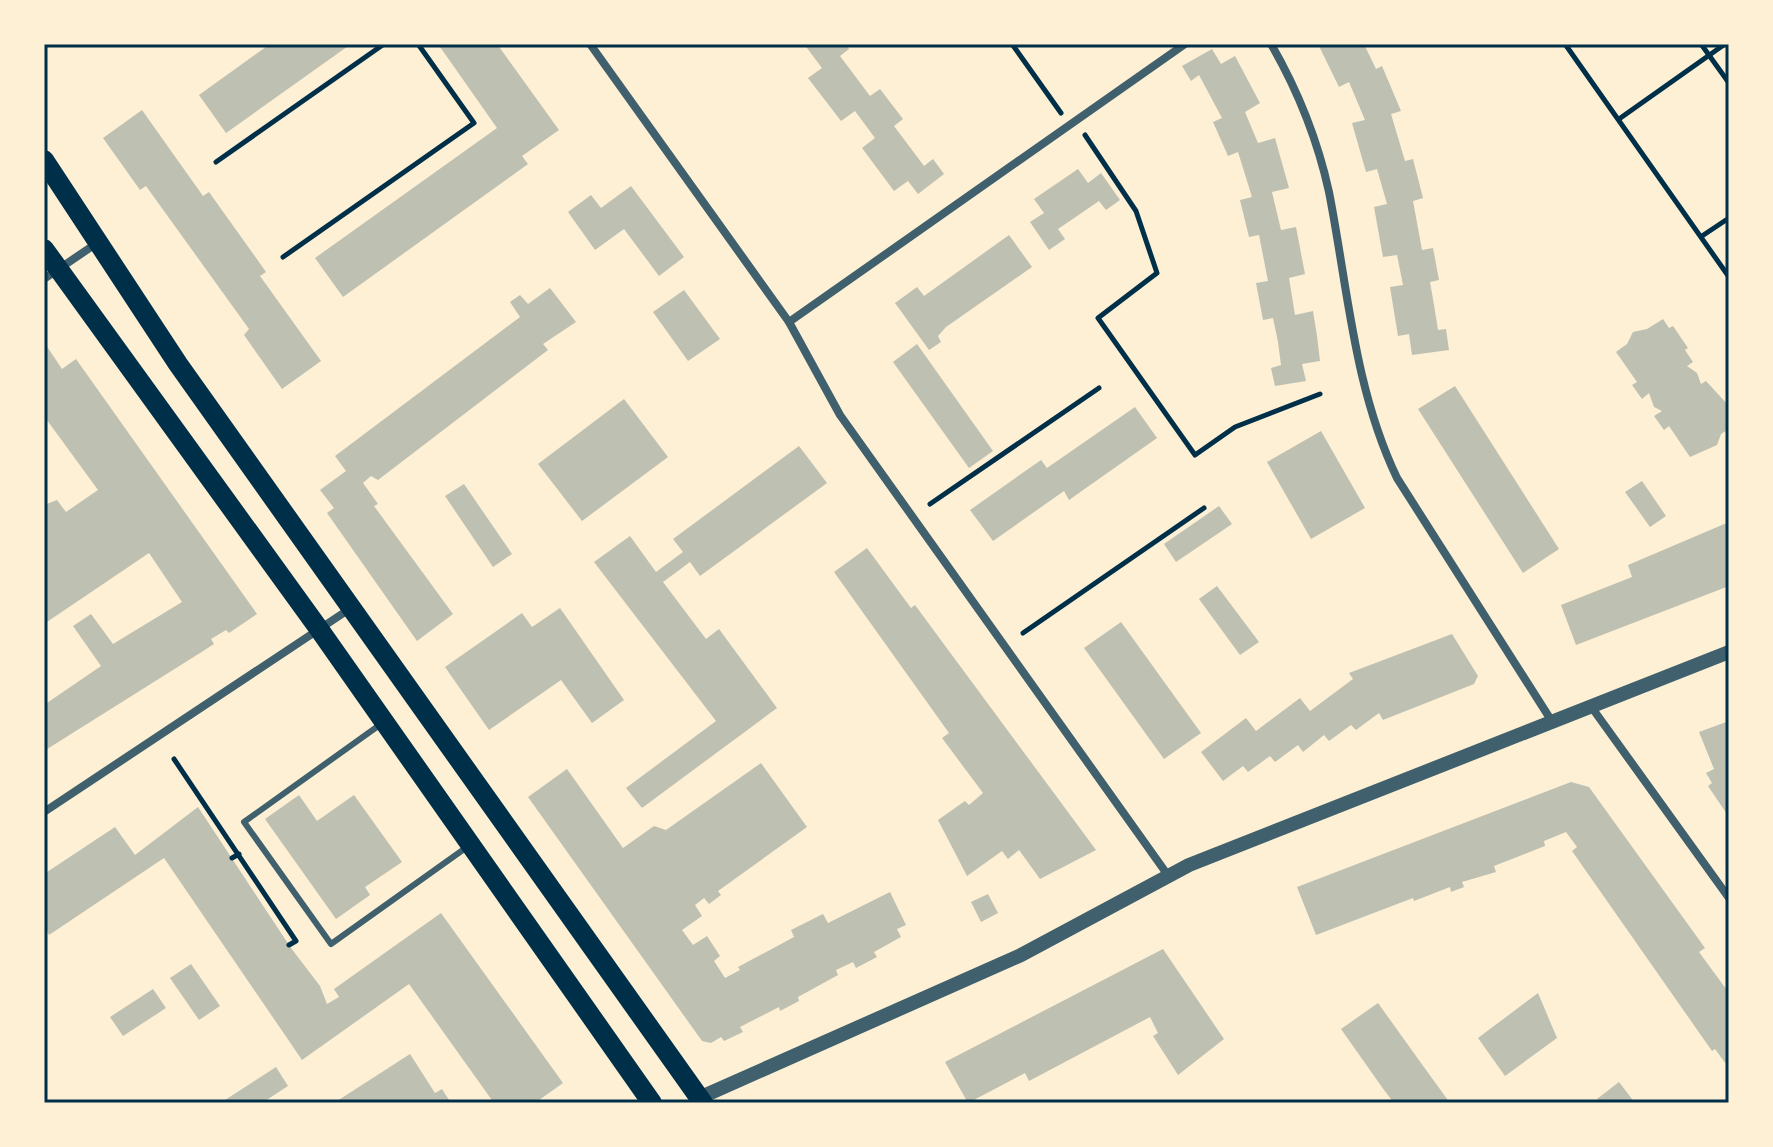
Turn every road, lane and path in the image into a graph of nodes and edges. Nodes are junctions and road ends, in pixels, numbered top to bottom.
1 (384, 44) edge
2 (418, 44) edge
3 (590, 44) edge
4 (1012, 44) edge
5 (1185, 44) edge
6 (1271, 44) edge
7 (1565, 44) edge
8 (1701, 44) edge
9 (1725, 44) edge
10 (1709, 55) junction
11 (1729, 83) edge
12 (1062, 114) dead end
13 (1619, 119) junction
14 (1085, 135) dead end
15 (44, 160) edge
16 (216, 162) dead end
17 (1729, 218) edge
18 (1702, 236) junction
19 (97, 243) junction
20 (44, 249) edge
21 (283, 257) dead end
22 (51, 274) edge
23 (1729, 277) edge
24 (789, 322) junction
25 (1099, 388) dead end
26 (1320, 394) dead end
27 (930, 504) dead end
28 (1204, 508) dead end
29 (351, 608) junction
30 (319, 629) junction
31 (1023, 633) dead end
32 (1729, 652) edge
33 (1590, 705) junction
34 (1551, 720) junction
35 (384, 722) junction
36 (174, 759) dead end
37 (44, 812) edge
38 (470, 845) junction
39 (239, 854) junction
40 (232, 858) dead end
41 (1167, 874) junction
42 (1729, 898) edge
43 (289, 945) dead end
44 (696, 1101) edge
45 (652, 1103) edge

1 - 16 path
2 - 21 path
3 - 24 street
4 - 12 path
5 - 24 street
6 - 34 street
7 - 13 path
8 - 10 path
9 - 10 path
10 - 11 path
10 - 13 path
13 - 18 path
14 - 26 path
15 - 19 main road
17 - 18 path
18 - 23 path
19 - 22 street
19 - 29 main road
20 - 22 main road
22 - 30 main road
24 - 41 street
25 - 27 path
28 - 31 path
29 - 30 street
29 - 44 main road
30 - 35 main road
30 - 37 street
32 - 33 street
33 - 34 street
33 - 42 street
34 - 41 street
35 - 38 main road
35 - 38 lane
36 - 39 path
38 - 45 main road
39 - 40 path
39 - 43 path
41 - 44 street

